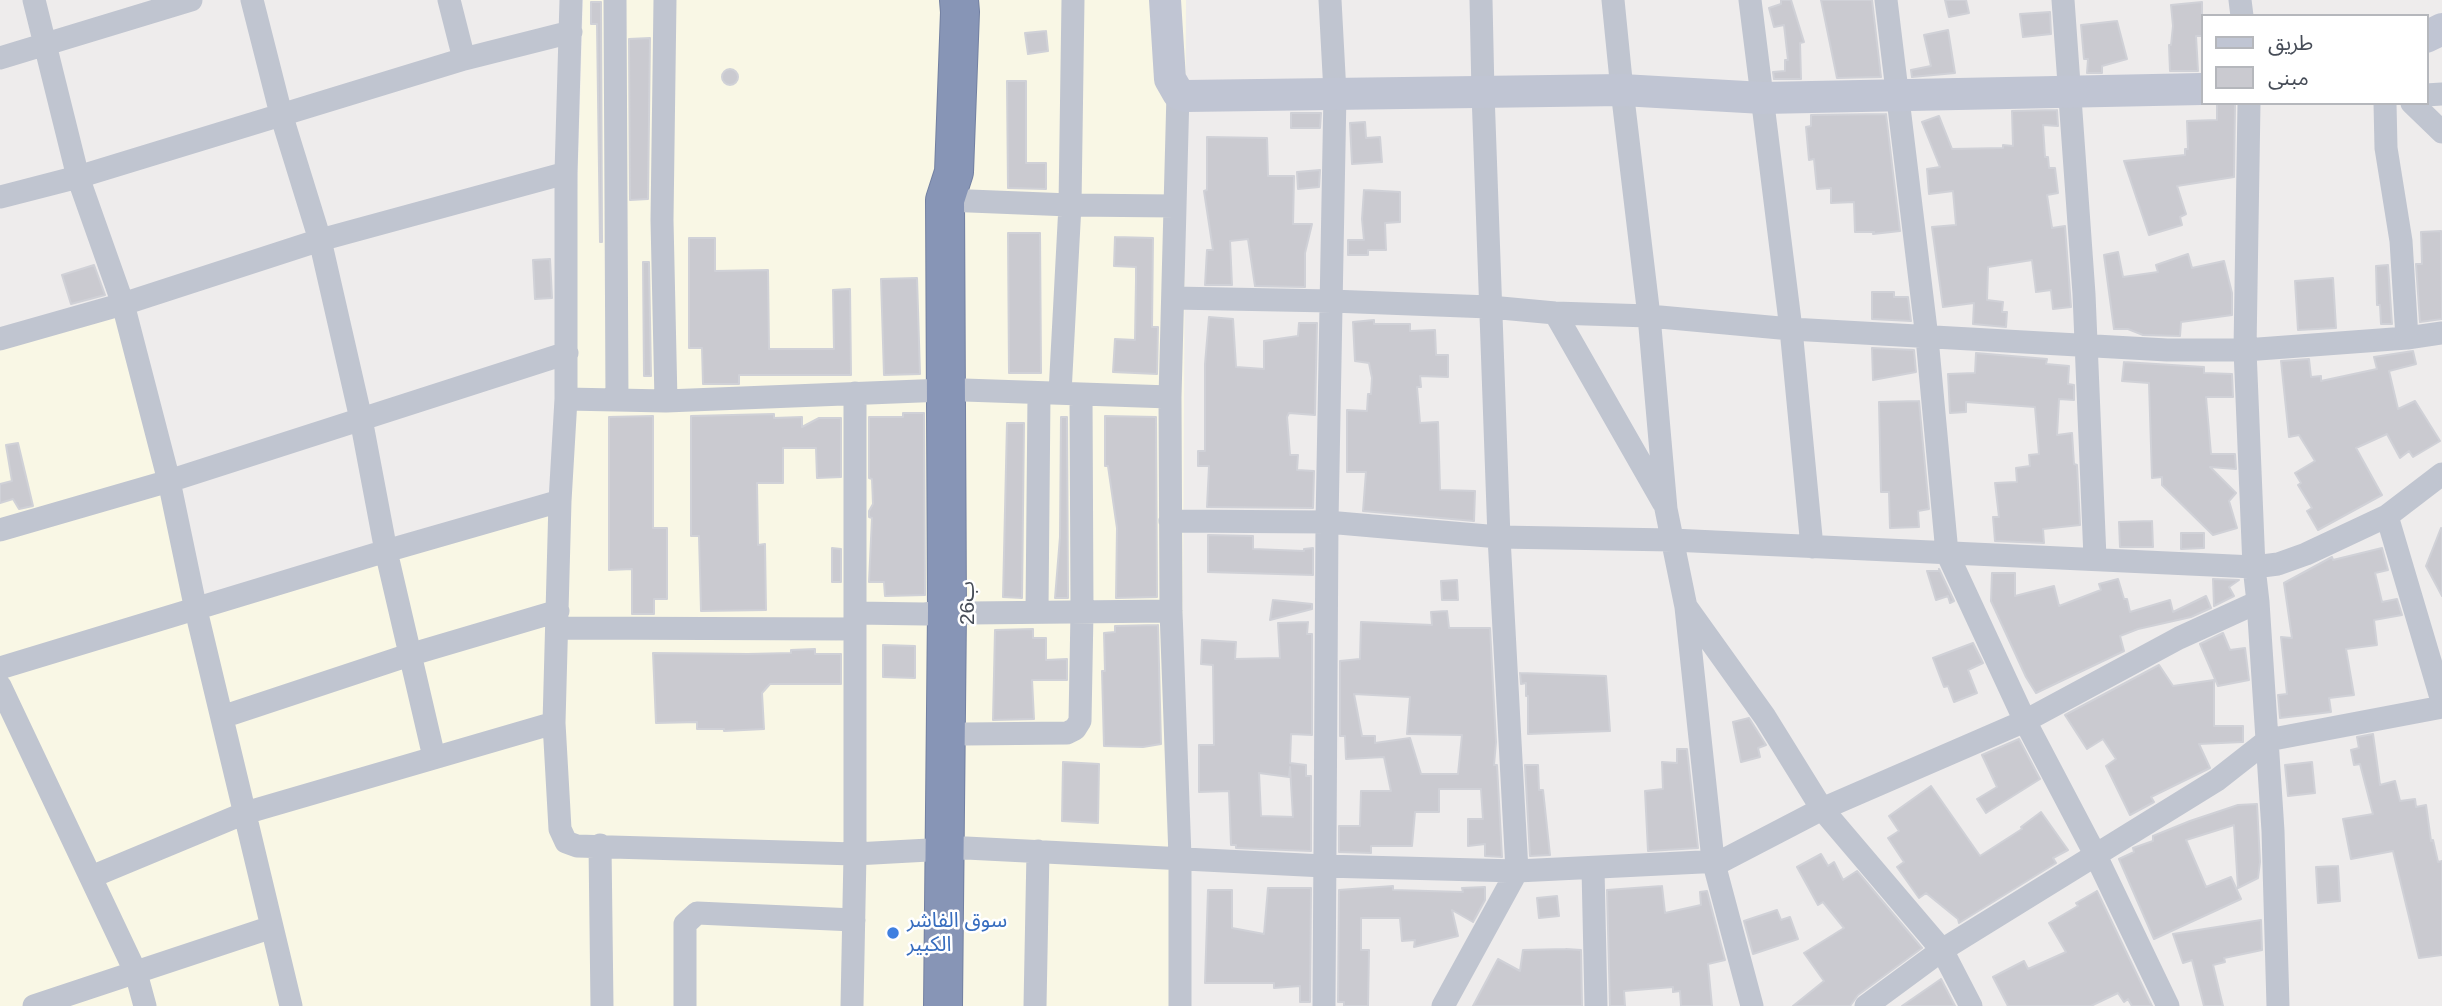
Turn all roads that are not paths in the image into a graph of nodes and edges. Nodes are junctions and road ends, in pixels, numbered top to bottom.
1 (34, 0) edge
2 (191, 0) edge
3 (252, 0) edge
4 (449, 0) edge
5 (571, 0) edge
6 (615, 0) edge
7 (665, 0) edge
8 (959, 0) edge
9 (1073, 0) edge
10 (1166, 0) edge
11 (1331, 0) edge
12 (1481, 0) edge
13 (1613, 0) edge
14 (1750, 0) edge
15 (1886, 0) edge
16 (2063, 0) edge
17 (571, 32) junction
18 (44, 45) junction
19 (0, 58) edge
20 (464, 59) junction
21 (2200, 89) edge
22 (1622, 90) junction
23 (2069, 90) junction
24 (1178, 93) junction
25 (1335, 93) junction
26 (1483, 93) junction
27 (1899, 94) junction
28 (1763, 98) junction
29 (2249, 105) edge
30 (2385, 105) edge
31 (2414, 105) edge
32 (281, 114) junction
33 (2442, 132) edge
34 (566, 173) junction
35 (78, 177) junction
36 (953, 191) junction
37 (0, 197) edge
38 (1070, 205) junction
39 (1175, 206) junction
40 (320, 240) junction
41 (1173, 298) junction
42 (1331, 300) junction
43 (123, 304) junction
44 (1490, 307) junction
45 (1555, 313) junction
46 (1649, 316) junction
47 (1791, 329) junction
48 (2442, 333) edge
49 (1927, 338) junction
50 (2407, 338) junction
51 (0, 339) edge
52 (2086, 347) junction
53 (2245, 350) junction
54 (567, 353) junction
55 (955, 390) junction
56 (855, 393) junction
57 (1060, 393) junction
58 (1170, 397) junction
59 (566, 399) junction
60 (617, 400) junction
61 (666, 401) junction
62 (361, 419) junction
63 (2442, 474) edge
64 (169, 481) junction
65 (560, 501) junction
66 (1666, 509) junction
67 (2387, 516) junction
68 (1170, 521) junction
69 (1328, 522) junction
70 (0, 530) edge
71 (1499, 537) junction
72 (1672, 540) junction
73 (1812, 547) junction
74 (386, 551) junction
75 (1947, 553) junction
76 (2095, 558) junction
77 (2254, 566) junction
78 (2258, 601) junction
79 (1686, 607) junction
80 (196, 610) junction
81 (1037, 611) junction
82 (1171, 611) junction
83 (958, 612) junction
84 (1082, 612) junction
85 (557, 620) junction
86 (855, 621) junction
87 (409, 655) junction
88 (2435, 656) edge
89 (0, 668) edge
90 (0, 686) edge
91 (2442, 701) edge
92 (2442, 707) edge
93 (222, 717) junction
94 (2025, 720) junction
95 (554, 723) junction
96 (966, 734) junction
97 (2268, 740) junction
98 (434, 757) junction
99 (1822, 809) junction
100 (245, 813) junction
101 (600, 845) junction
102 (955, 847) junction
103 (1038, 851) junction
104 (856, 853) junction
105 (2096, 856) junction
106 (1180, 858) junction
107 (1713, 860) junction
108 (1324, 866) junction
109 (1593, 868) junction
110 (1517, 871) junction
111 (92, 877) junction
112 (854, 920) junction
113 (272, 927) junction
114 (1942, 950) junction
115 (136, 973) junction
116 (34, 1006) edge
117 (145, 1006) edge
118 (291, 1006) edge
119 (602, 1006) edge
120 (685, 1006) edge
121 (852, 1006) edge
122 (943, 1006) edge
123 (965, 1006) edge
124 (1035, 1006) edge
125 (1180, 1006) edge
126 (1324, 1006) edge
127 (1443, 1006) edge
128 (1596, 1006) edge
129 (1752, 1006) edge
130 (1866, 1006) edge
131 (1971, 1006) edge
132 (2168, 1006) edge
133 (2278, 1006) edge

1 - 18 street
2 - 18 street
3 - 32 street
4 - 20 street
5 - 17 street
6 - 60 street
7 - 61 street
8 - 36 highway, 26ب
9 - 38 street
10 - 24 street
11 - 25 street
12 - 26 street
13 - 22 street
14 - 28 street
15 - 27 street
16 - 23 street
17 - 20 street
17 - 34 street
18 - 19 street
18 - 35 street
20 - 32 street
21 - 23 street
22 - 26 street
22 - 28 street
22 - 46 street
23 - 27 street
23 - 52 street
24 - 25 street
24 - 39 street
25 - 26 street
25 - 42 street
26 - 44 street
27 - 28 street
27 - 49 street
28 - 47 street
29 - 53 street
30 - 50 street
31 - 33 street
32 - 35 street
32 - 40 street
34 - 40 street
34 - 54 street
35 - 37 street
35 - 43 street
36 - 38 street
36 - 55 highway, 26ب
38 - 39 street
38 - 57 street
39 - 41 street
40 - 43 street
40 - 62 street
41 - 42 street
41 - 58 street
42 - 44 street
42 - 69 street
43 - 51 street
43 - 64 street
44 - 45 street
44 - 71 street
45 - 46 street
45 - 66 street
46 - 47 street
46 - 66 street
47 - 49 street
47 - 73 street
48 - 50 street
49 - 52 street
49 - 75 street
50 - 53 street
52 - 53 street
52 - 76 street
53 - 77 street
54 - 59 street
54 - 62 street
55 - 56 street
55 - 57 street
55 - 83 highway, 26ب
56 - 61 street
56 - 86 street
57 - 58 street
57 - 81 street
57 - 84 street
58 - 68 street
59 - 60 street
59 - 65 street
60 - 61 street
62 - 64 street
62 - 74 street
63 - 67 street
64 - 70 street
64 - 80 street
65 - 74 street
65 - 85 street
66 - 72 street
67 - 77 street
67 - 88 street
68 - 69 street
68 - 82 street
69 - 71 street
69 - 108 street
71 - 72 street
71 - 110 street
72 - 73 street
72 - 79 street
73 - 75 street
74 - 80 street
74 - 87 street
75 - 76 street
75 - 94 street
76 - 77 street
77 - 78 street
78 - 94 street
78 - 97 street
79 - 99 street
79 - 107 street
80 - 89 street
80 - 93 street
81 - 83 street
81 - 84 street
82 - 84 street
82 - 106 street
83 - 86 street
83 - 96 highway, 26ب
83 - 102 highway, 26ب
84 - 96 street
85 - 86 street
85 - 87 street
85 - 95 street
86 - 104 street
87 - 93 street
87 - 98 street
88 - 91 street
90 - 111 street
92 - 97 street
93 - 100 street
94 - 99 street
94 - 105 street
95 - 98 street
95 - 101 street
96 - 102 highway, 26ب
97 - 105 street
97 - 133 street
98 - 100 street
99 - 107 street
99 - 114 street
100 - 111 street
100 - 113 street
101 - 104 street
101 - 119 street
102 - 103 street
102 - 104 street
102 - 122 highway, 26ب
102 - 123 highway, 26ب
103 - 106 street
103 - 124 street
104 - 112 street
105 - 114 street
105 - 132 street
106 - 108 street
106 - 125 street
107 - 109 street
107 - 129 street
108 - 110 street
108 - 126 street
109 - 110 street
109 - 128 street
110 - 127 street
111 - 115 street
112 - 120 street
112 - 121 street
113 - 115 street
113 - 118 street
114 - 130 street
114 - 131 street
115 - 116 street
115 - 117 street

